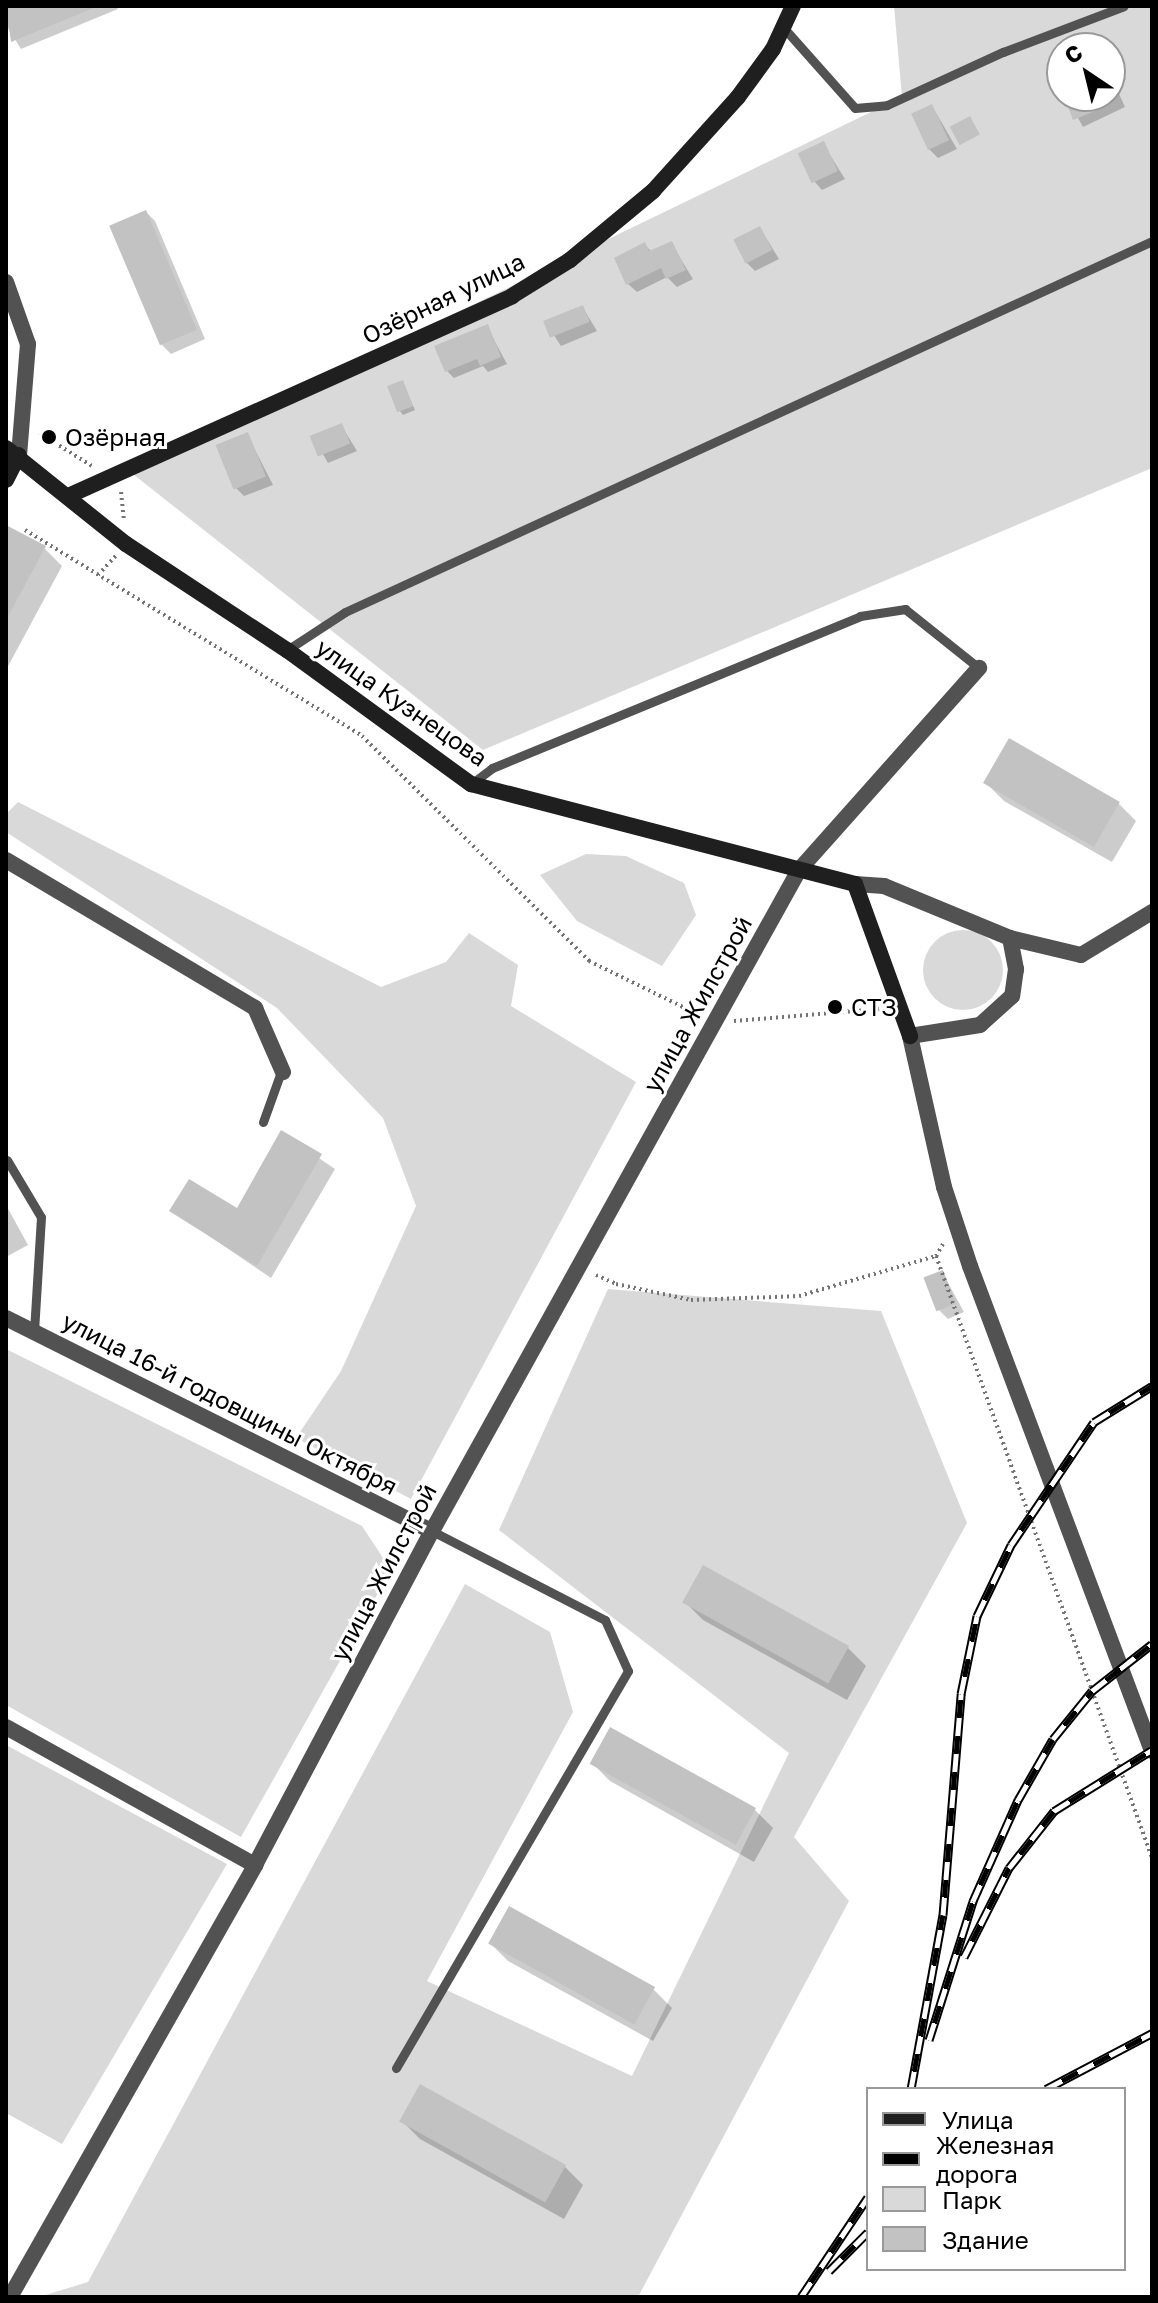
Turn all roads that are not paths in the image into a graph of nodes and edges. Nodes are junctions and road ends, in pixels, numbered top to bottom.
1 (793, 6) edge
2 (1124, 6) edge
3 (783, 27) junction
4 (1152, 241) edge
5 (6, 282) edge
6 (12, 452) edge
7 (6, 480) edge
8 (68, 496) junction
9 (287, 650) junction
10 (979, 668) joint
11 (471, 784) junction
12 (6, 860) edge
13 (799, 870) junction
14 (855, 884) junction
15 (1152, 912) edge
16 (1010, 938) junction
17 (910, 1036) junction
18 (263, 1122) dead end
19 (7, 1160) edge
20 (6, 1318) edge
21 (34, 1331) junction
22 (432, 1531) junction
23 (6, 1727) edge
24 (1152, 1751) edge
25 (255, 1865) junction
26 (396, 2068) dead end
27 (10, 2297) edge

1 - 3 street, Озёрная улица
2 - 3 lane
3 - 8 street, Озёрная улица
4 - 9 lane
5 - 6 street
6 - 7 street
6 - 8 street, улица Кузнецова
8 - 9 street, улица Кузнецова
9 - 11 street, улица Кузнецова
10 - 11 lane
10 - 13 street, улица Жилстрой
11 - 13 street, улица Кузнецова
12 - 18 lane
13 - 14 street, улица Кузнецова
13 - 22 street, улица Жилстрой
14 - 16 street
14 - 17 street
15 - 16 street
16 - 17 street
17 - 24 street
19 - 21 lane
20 - 21 street, улица 16-й годовщины Октября
21 - 22 street, улица 16-й годовщины Октября
22 - 25 street, улица Жилстрой
22 - 26 lane
23 - 25 street
25 - 27 street, улица Жилстрой

